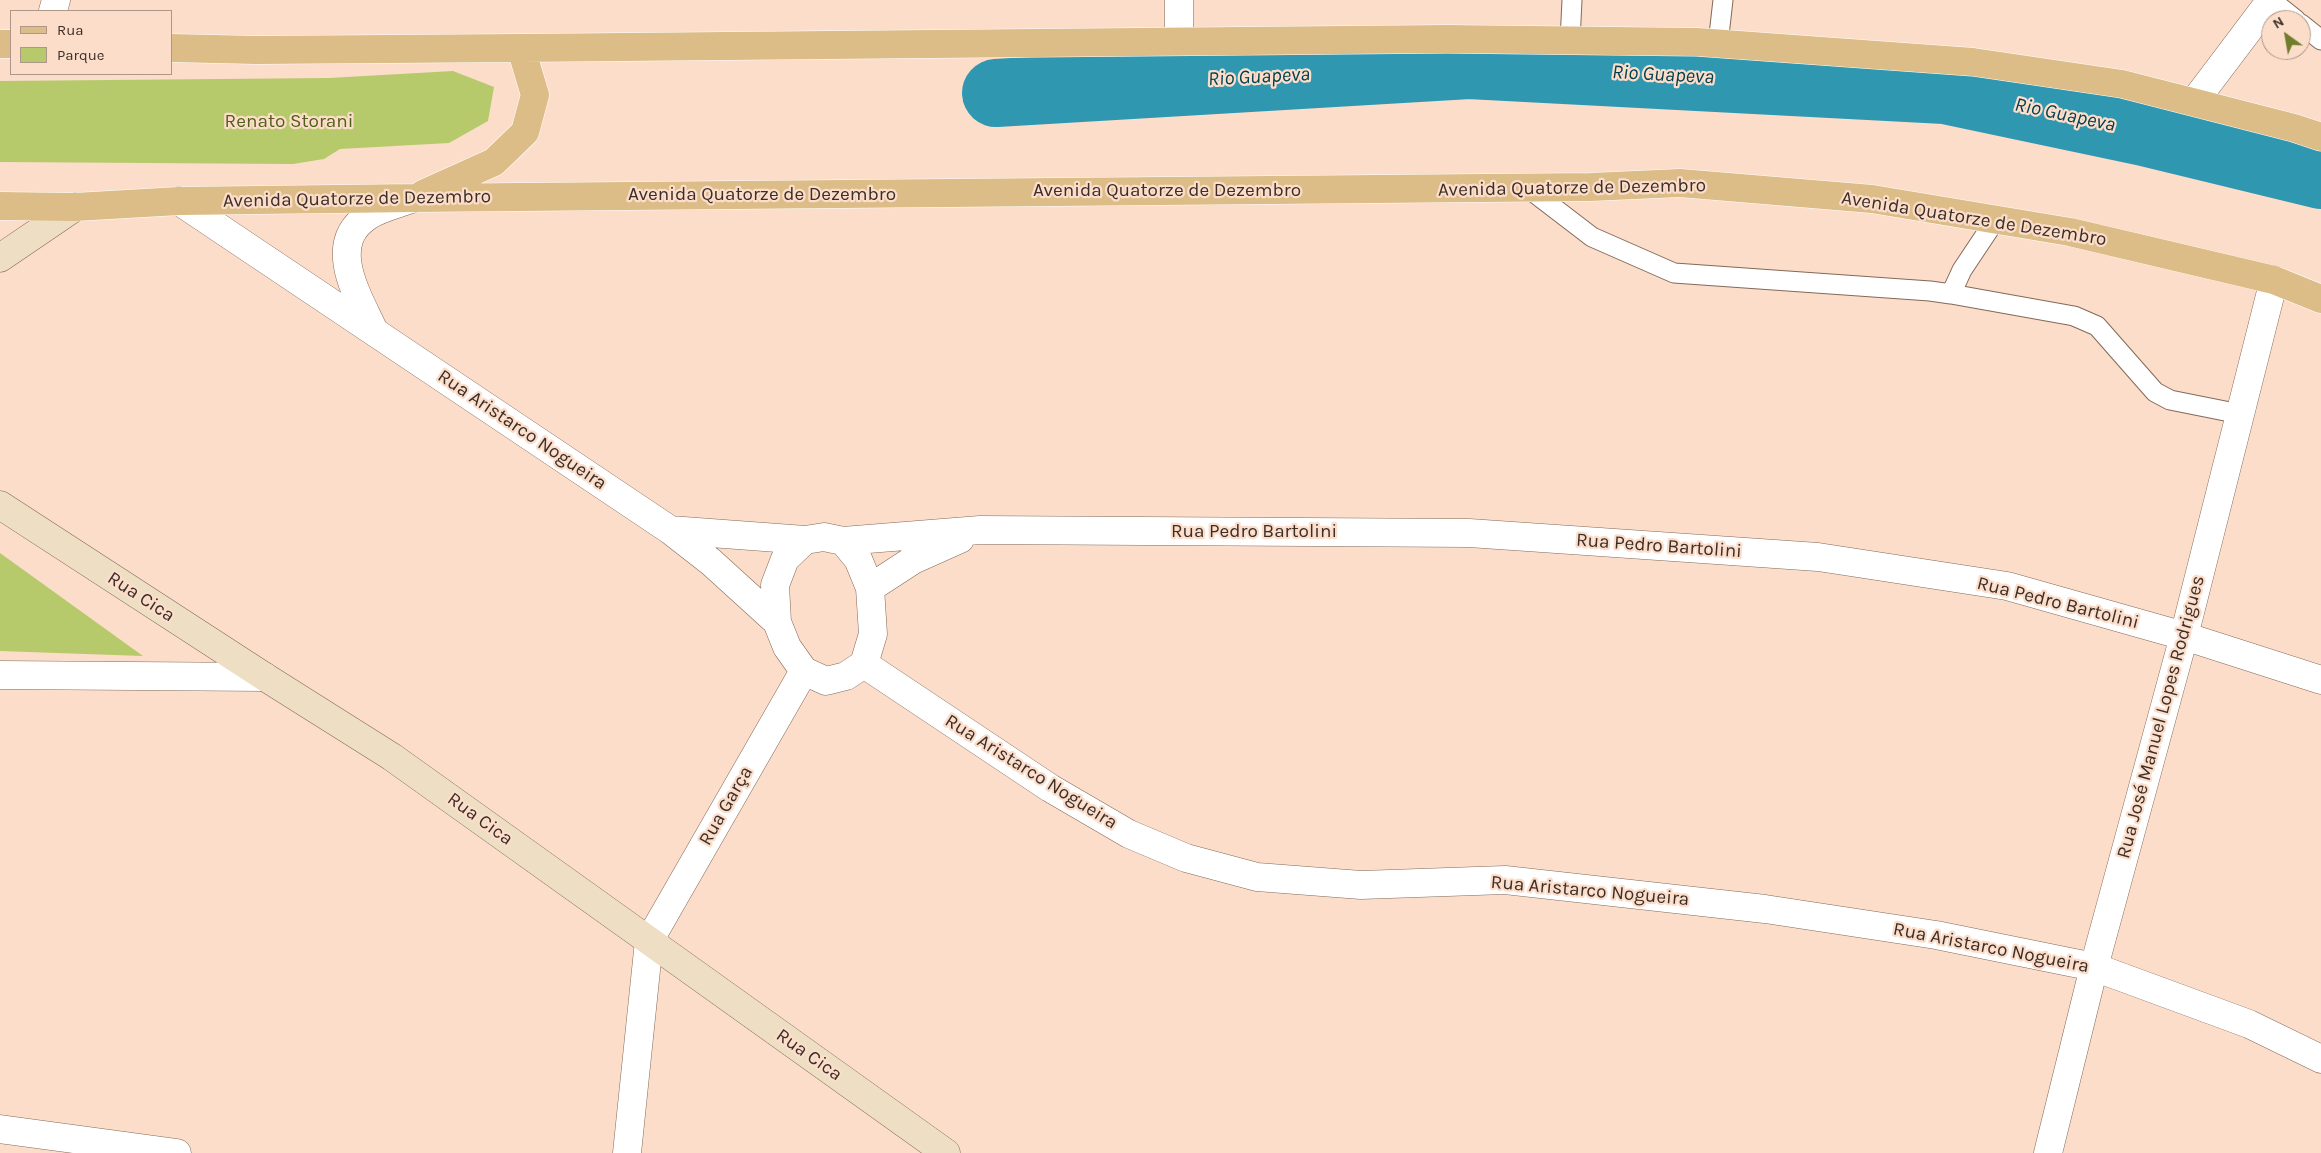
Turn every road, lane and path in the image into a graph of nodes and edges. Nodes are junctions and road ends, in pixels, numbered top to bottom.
1 (1179, 0) edge
2 (1572, 0) edge
3 (1723, 0) edge
4 (2271, 0) edge
5 (2284, 10) edge
6 (2311, 32) edge
7 (2321, 40) edge
8 (1179, 41) junction
9 (1570, 41) junction
10 (1718, 44) junction
11 (172, 48) edge
12 (521, 48) junction
13 (2194, 102) junction
14 (2321, 137) edge
15 (1528, 188) junction
16 (415, 198) junction
17 (179, 201) junction
18 (0, 206) edge
19 (75, 207) junction
20 (1996, 219) junction
21 (0, 258) edge
22 (2274, 280) junction
23 (1951, 294) junction
24 (2321, 299) edge
25 (374, 331) junction
26 (2240, 414) junction
27 (0, 505) edge
28 (670, 530) junction
29 (980, 530) junction
30 (805, 540) junction
31 (842, 541) junction
32 (870, 588) junction
33 (777, 622) junction
34 (2184, 636) junction
35 (864, 664) junction
36 (804, 671) junction
37 (0, 675) edge
38 (265, 678) junction
39 (2321, 680) edge
40 (649, 942) junction
41 (2094, 967) junction
42 (2321, 1059) edge
43 (0, 1129) edge
44 (177, 1153) edge
45 (627, 1153) edge
46 (946, 1153) edge
47 (2048, 1153) edge

1 - 8 street
2 - 9 lane
3 - 10 lane
4 - 5 lane
4 - 13 street
6 - 7 lane
8 - 9 main road
8 - 12 main road
9 - 10 main road
10 - 13 main road
11 - 12 main road
12 - 16 main road
13 - 14 main road
15 - 16 main road, Avenida Quatorze de Dezembro
15 - 20 main road, Avenida Quatorze de Dezembro
15 - 23 lane
16 - 17 main road, Avenida Quatorze de Dezembro
16 - 25 street
17 - 19 main road, Avenida Quatorze de Dezembro
17 - 25 street, Rua Aristarco Nogueira
18 - 19 main road, Avenida Quatorze de Dezembro
19 - 21 street
20 - 22 main road, Avenida Quatorze de Dezembro
20 - 23 lane
22 - 24 main road, Avenida Quatorze de Dezembro
22 - 26 street, Rua José Manuel Lopes Rodrigues
23 - 26 lane
25 - 28 street, Rua Aristarco Nogueira
26 - 34 street, Rua José Manuel Lopes Rodrigues
27 - 38 street, Rua Cica
28 - 30 street, Rua Aristarco Nogueira
28 - 33 street, Rua Aristarco Nogueira
29 - 31 street, Rua Pedro Bartolini
29 - 32 street, Rua Pedro Bartolini
29 - 34 street, Rua Pedro Bartolini
30 - 31 street
30 - 33 street
31 - 32 street
32 - 35 street
33 - 36 street
34 - 39 street, Rua Pedro Bartolini
34 - 41 street, Rua José Manuel Lopes Rodrigues
35 - 36 street
35 - 41 street, Rua Aristarco Nogueira
36 - 40 street, Rua Garça
37 - 38 street
38 - 40 street, Rua Cica
40 - 45 street
40 - 46 street, Rua Cica
41 - 42 street, Rua Aristarco Nogueira
41 - 47 street, Rua José Manuel Lopes Rodrigues
43 - 44 street

